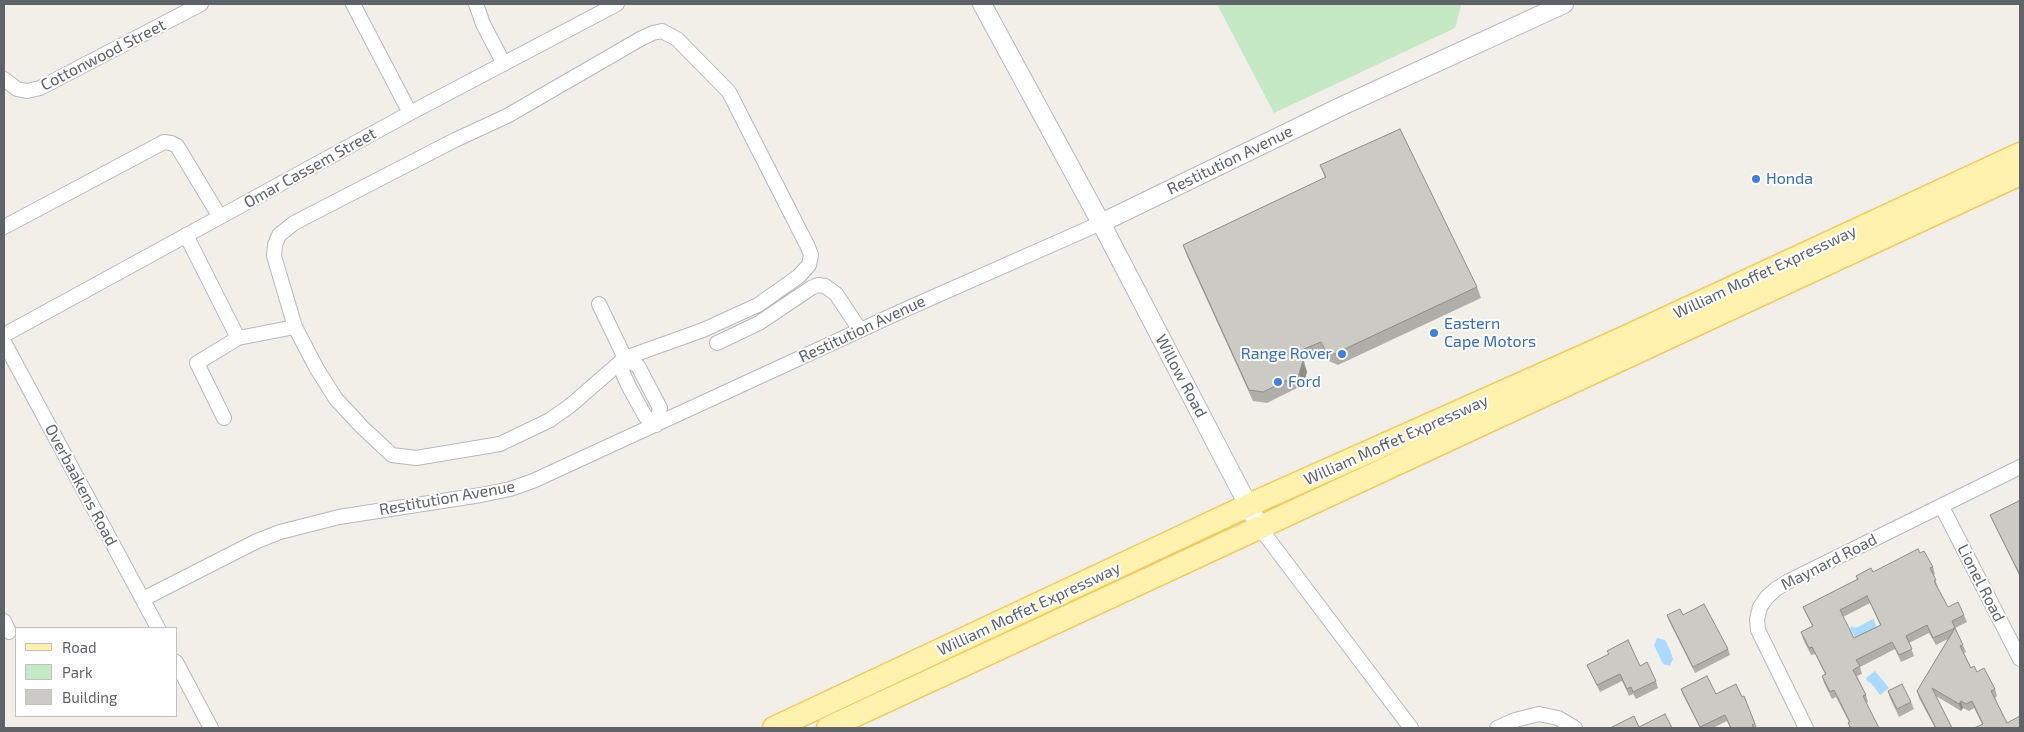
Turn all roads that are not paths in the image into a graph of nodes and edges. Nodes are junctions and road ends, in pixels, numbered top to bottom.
1 (201, 4) edge
2 (353, 4) edge
3 (476, 4) edge
4 (617, 4) edge
5 (982, 4) edge
6 (1564, 4) edge
7 (185, 8) edge
8 (504, 64) junction
9 (4, 79) edge
10 (410, 113) junction
11 (2020, 154) edge
12 (2020, 174) edge
13 (220, 217) junction
14 (1101, 223) junction
15 (4, 227) edge
16 (186, 235) junction
17 (599, 304) dead end
18 (295, 327) junction
19 (860, 330) junction
20 (4, 334) edge
21 (238, 338) junction
22 (4, 342) edge
23 (718, 343) dead end
24 (625, 358) junction
25 (224, 418) dead end
26 (656, 425) junction
27 (2020, 467) edge
28 (1249, 505) junction
29 (1942, 507) junction
30 (1260, 528) junction
31 (143, 599) junction
32 (157, 627) edge
33 (2020, 659) edge
34 (178, 666) edge
35 (211, 728) edge
36 (774, 728) edge
37 (828, 728) edge
38 (1411, 728) edge
39 (1497, 728) edge
40 (1575, 728) edge
41 (1806, 728) edge

1 - 7 street, Cottonwood Street
2 - 10 street
3 - 8 street
4 - 8 street, Omar Cassem Street
5 - 14 street, Willow Road
6 - 14 street, Restitution Avenue
7 - 9 street, Cottonwood Street
8 - 10 street, Omar Cassem Street
10 - 13 street, Omar Cassem Street
11 - 28 main road, William Moffet Expressway
12 - 30 main road, William Moffet Expressway
13 - 15 street
13 - 16 street, Omar Cassem Street
14 - 19 street, Restitution Avenue
14 - 28 street, Willow Road
16 - 20 street, Omar Cassem Street
16 - 21 street
17 - 24 street
18 - 21 street
18 - 24 street
18 - 24 street
19 - 23 street
19 - 26 street, Restitution Avenue
21 - 25 street
22 - 31 street, Overbaakens Road
24 - 26 street
26 - 31 street, Restitution Avenue
27 - 29 street, Maynard Road
28 - 30 street, Willow Road
28 - 36 main road, William Moffet Expressway
29 - 33 street, Lionel Road
29 - 41 street, Maynard Road
30 - 37 main road, William Moffet Expressway
30 - 38 street, Willow Road
31 - 32 street, Overbaakens Road
34 - 35 street
39 - 40 street

